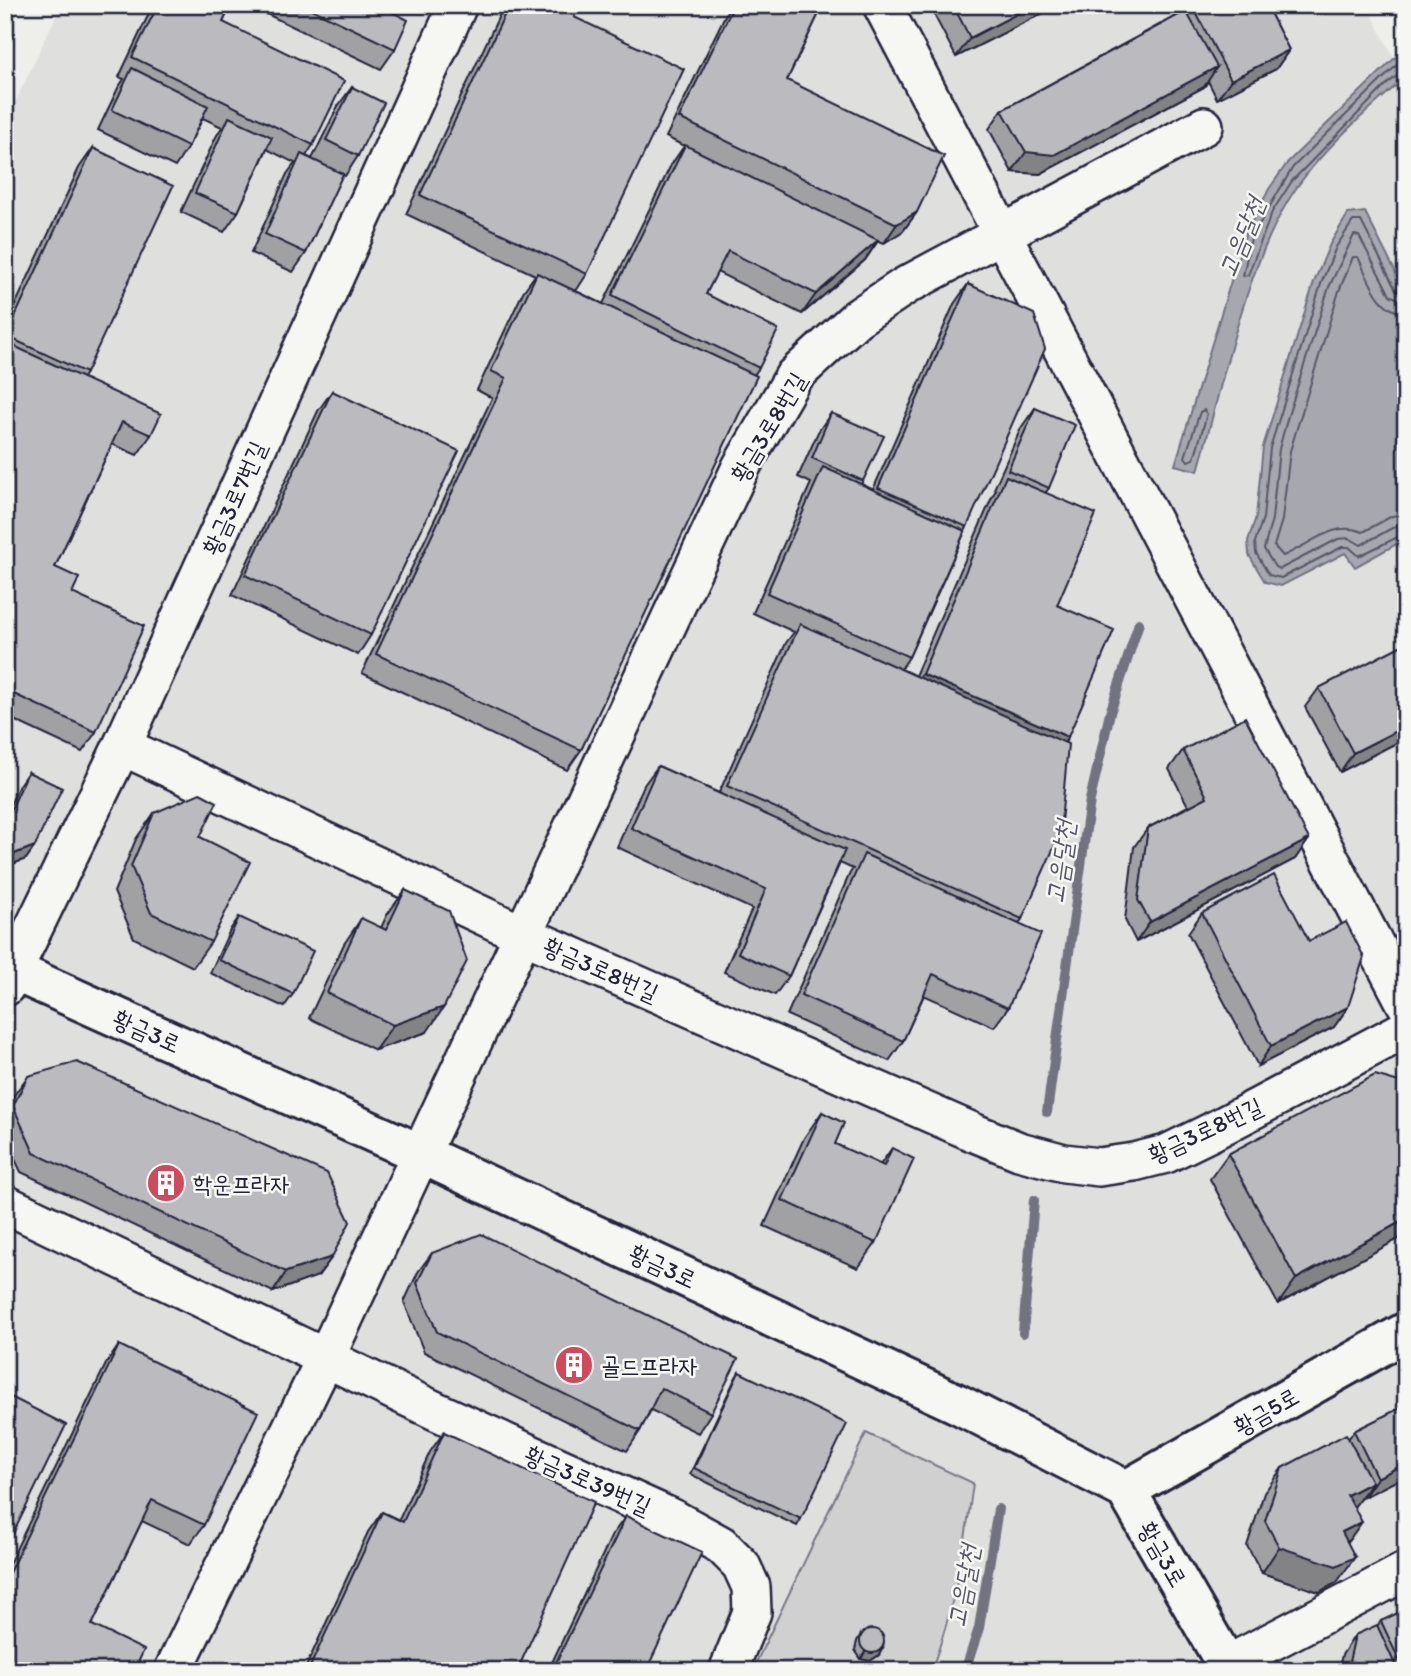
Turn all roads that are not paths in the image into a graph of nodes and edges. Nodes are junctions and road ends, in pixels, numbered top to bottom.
1 (458, 5) edge
2 (882, 5) edge
3 (1204, 126) dead end
4 (1002, 234) junction
5 (122, 746) junction
6 (522, 934) junction
7 (8, 975) edge
8 (1406, 1004) edge
9 (1406, 1029) edge
10 (421, 1154) junction
11 (5, 1204) edge
12 (1406, 1332) edge
13 (326, 1357) junction
14 (1126, 1490) junction
15 (1406, 1571) edge
16 (1229, 1668) edge
17 (173, 1671) edge
18 (728, 1671) edge

1 - 5 street, 황금3로7번길
2 - 4 street
3 - 4 street, 황금3로8번길
4 - 6 street, 황금3로8번길
4 - 8 street
5 - 6 street
5 - 7 street, 황금3로7번길
6 - 9 street, 황금3로8번길
6 - 10 street
7 - 10 street, 황금3로
10 - 13 street
10 - 14 street, 황금3로
11 - 13 street, 황금3로39번길
12 - 14 street, 황금5로
13 - 17 street
13 - 18 street, 황금3로39번길
14 - 16 street, 황금3로
15 - 16 street

